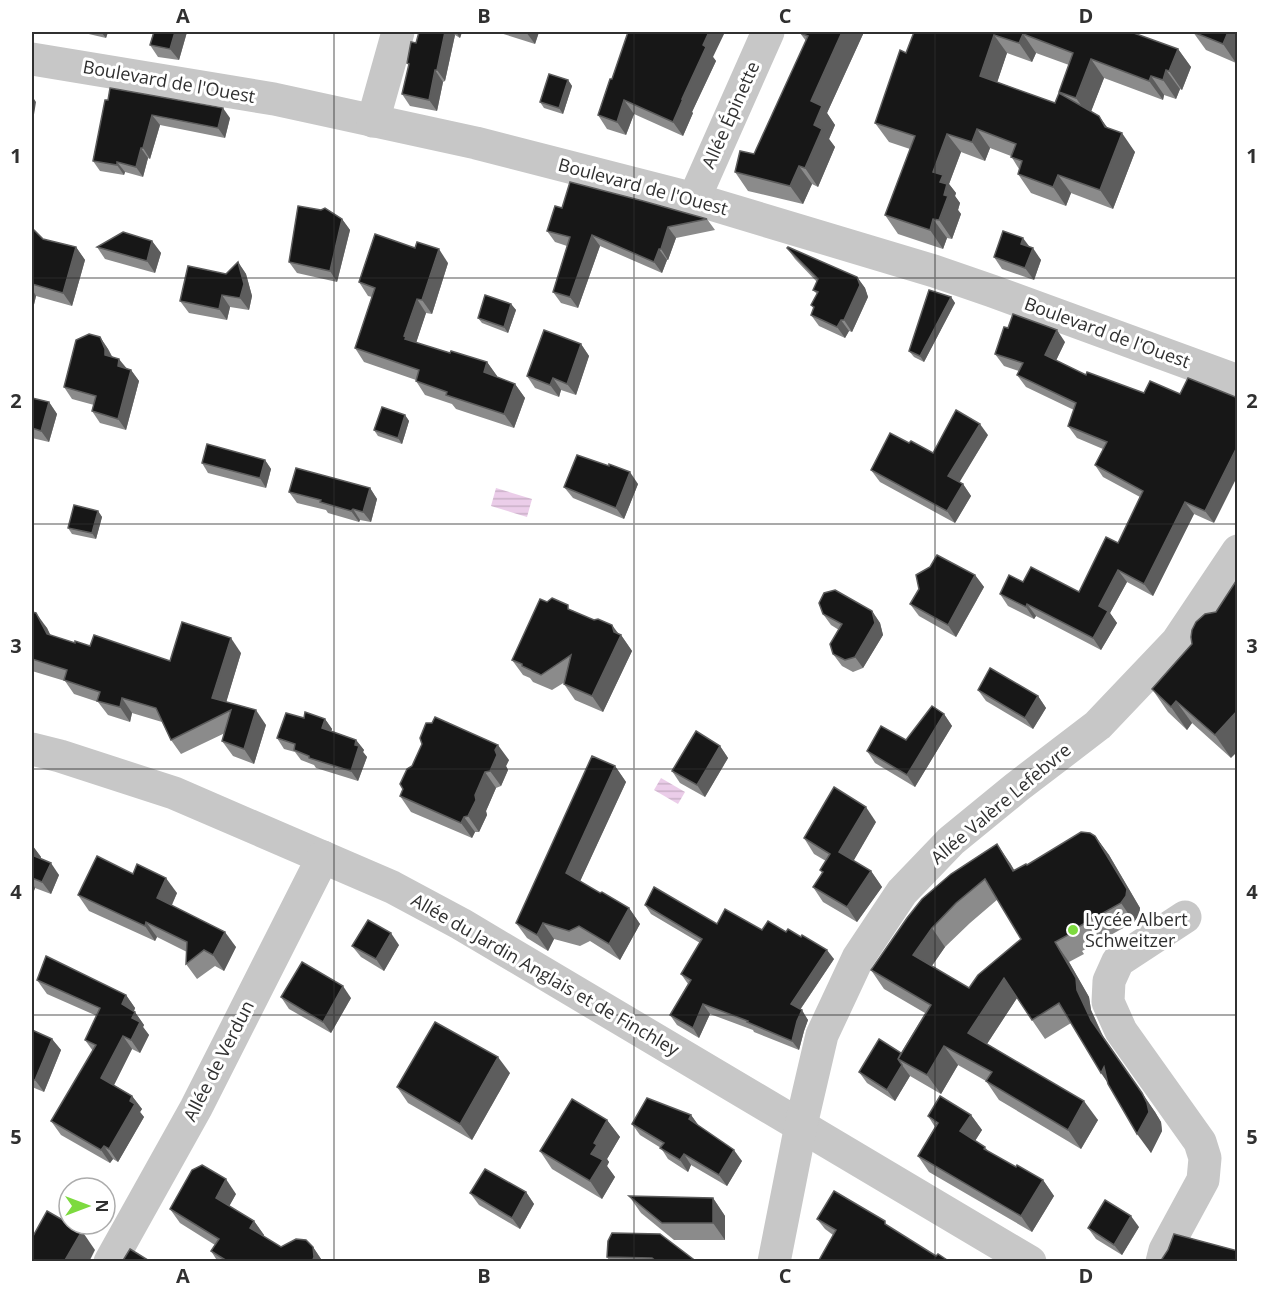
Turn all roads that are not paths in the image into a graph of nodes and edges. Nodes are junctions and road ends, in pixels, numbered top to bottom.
1 (398, 32) edge
2 (768, 32) edge
3 (32, 59) edge
4 (373, 121) junction
5 (694, 199) junction
6 (1238, 381) edge
7 (1238, 551) edge
8 (32, 749) edge
9 (323, 857) junction
10 (1185, 917) dead end
11 (801, 1125) junction
12 (110, 1262) edge
13 (774, 1262) edge
14 (1030, 1262) edge
15 (1162, 1262) edge

1 - 4 street
2 - 5 street, Allée Épinette
3 - 4 street, Boulevard de l'Ouest
4 - 5 street, Boulevard de l'Ouest
5 - 6 street, Boulevard de l'Ouest
7 - 11 street, Allée Valère Lefebvre
8 - 9 street, Allée du Jardin Anglais et de Finchley
9 - 11 street, Allée du Jardin Anglais et de Finchley
9 - 12 street, Allée de Verdun
10 - 15 street
11 - 13 street, Allée Valère Lefebvre
11 - 14 street, Allée du Jardin Anglais et de Finchley

